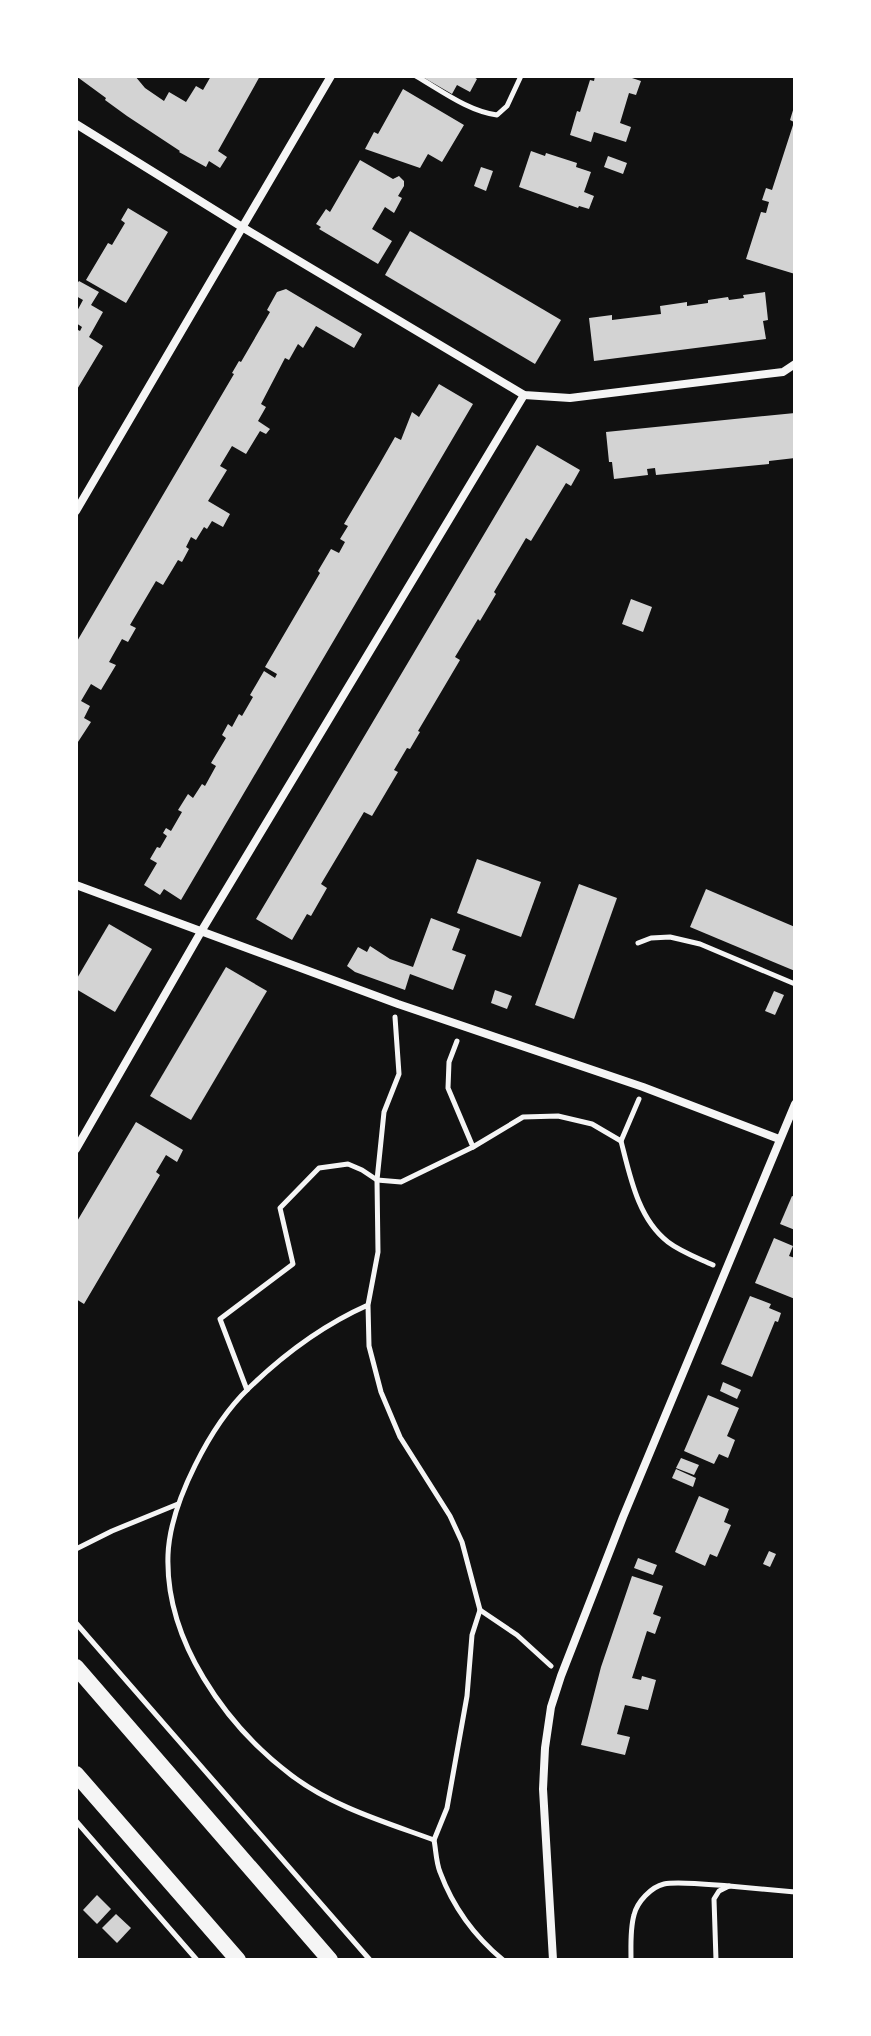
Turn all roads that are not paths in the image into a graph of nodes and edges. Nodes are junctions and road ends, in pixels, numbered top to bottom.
1 (331, 76) edge
2 (416, 76) edge
3 (521, 76) edge
4 (76, 124) edge
5 (242, 227) junction
6 (795, 364) edge
7 (524, 395) junction
8 (76, 511) edge
9 (76, 885) edge
10 (202, 930) junction
11 (638, 943) dead end
12 (795, 984) edge
13 (795, 1104) edge
14 (779, 1139) junction
15 (76, 1149) edge
16 (76, 1667) edge
17 (76, 1774) edge
18 (238, 1960) edge
19 (330, 1960) edge
20 (553, 1960) edge

1 - 5 street
2 - 3 lane
4 - 5 street
5 - 7 street
5 - 8 street
6 - 7 street
7 - 10 street
9 - 10 street
10 - 14 street
10 - 15 street
11 - 12 lane
13 - 14 street
14 - 20 street
16 - 19 main road
17 - 18 main road

